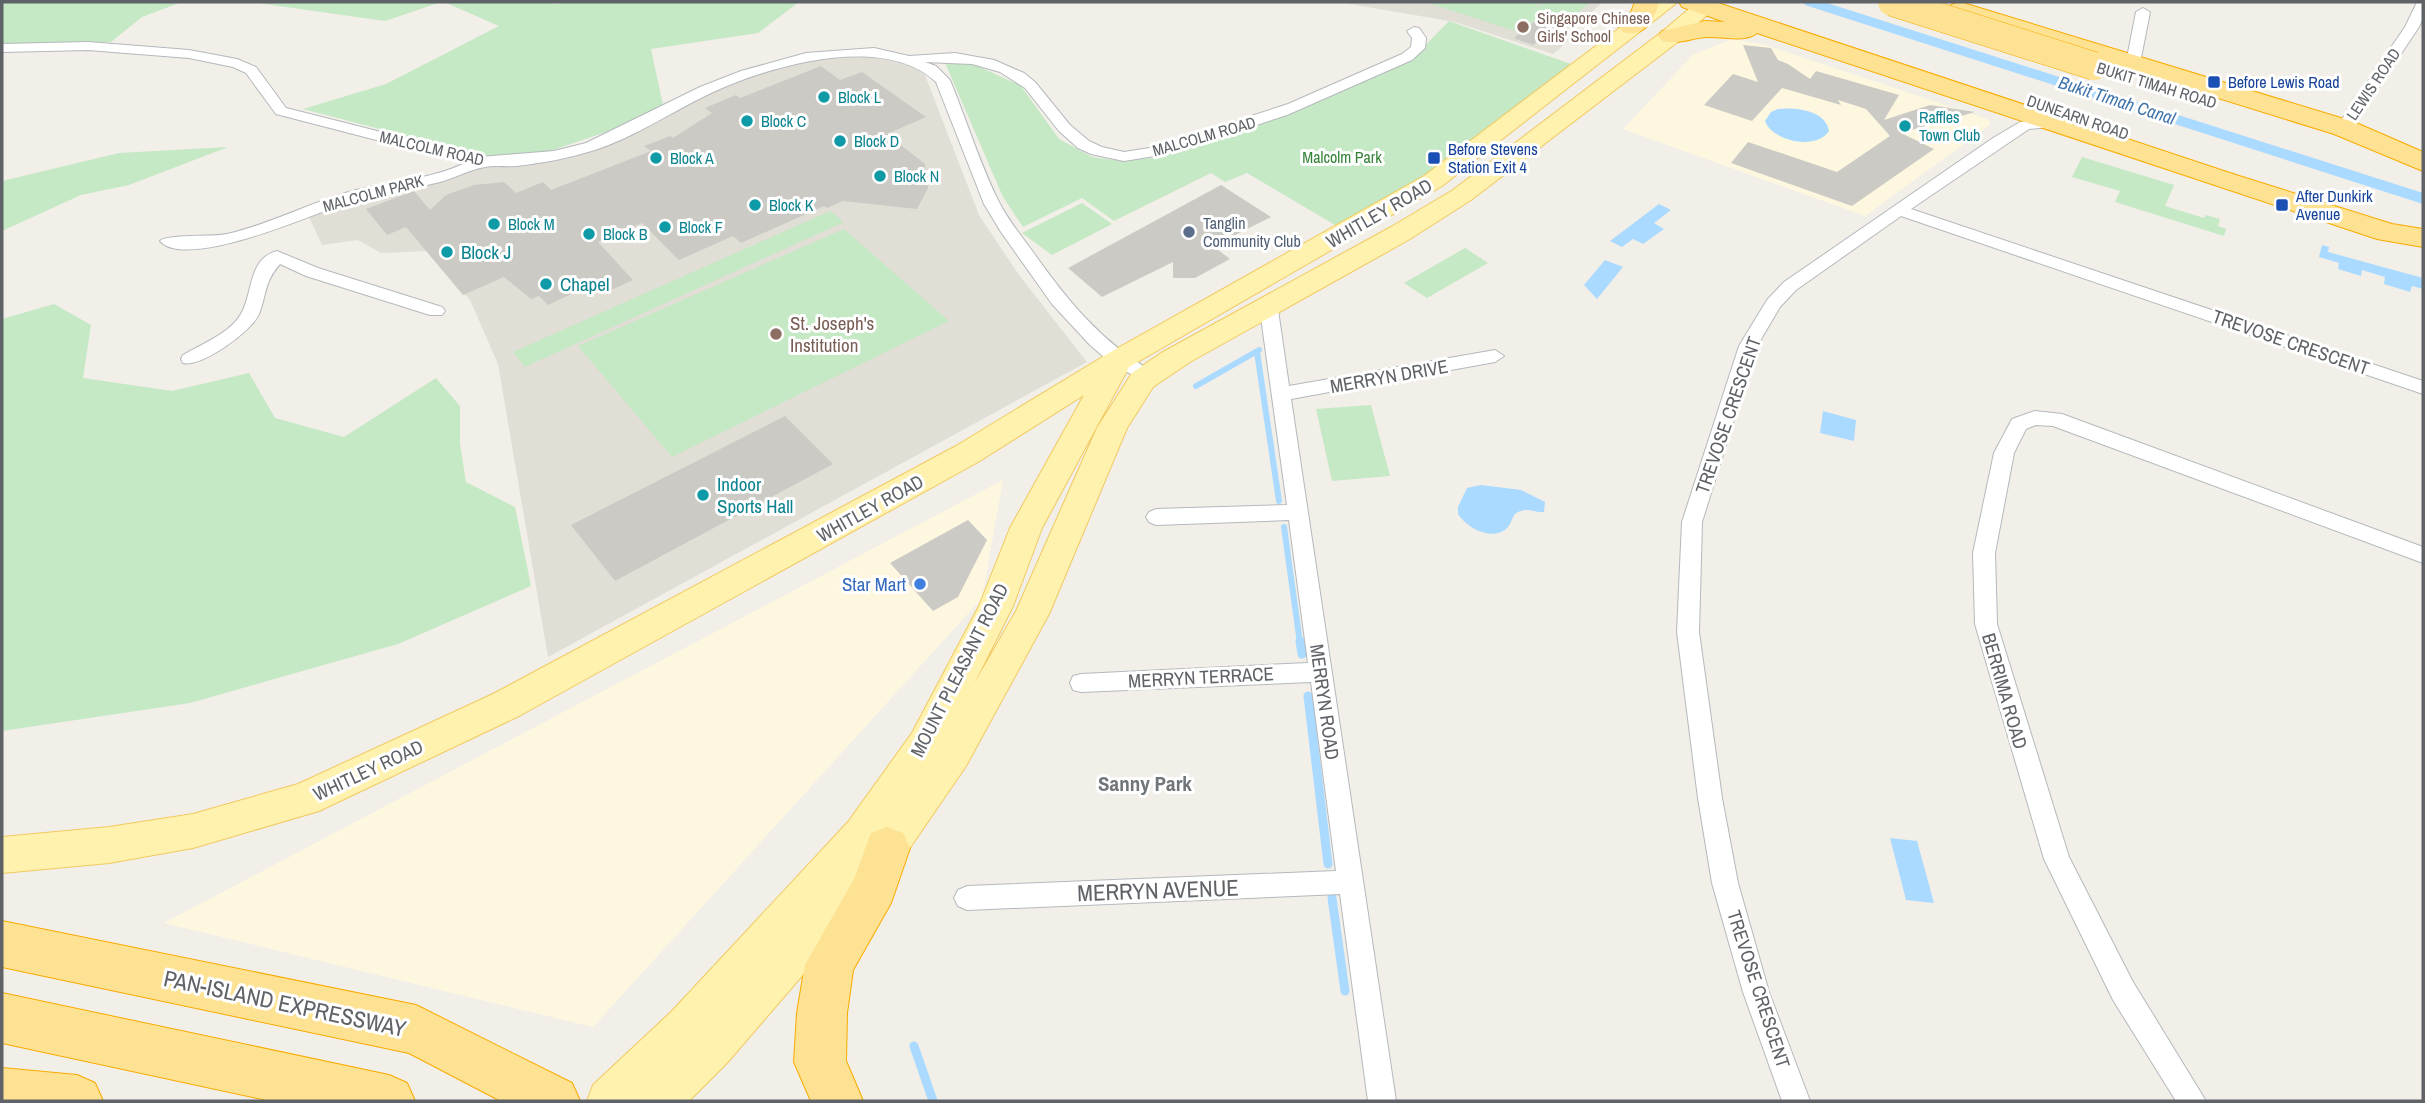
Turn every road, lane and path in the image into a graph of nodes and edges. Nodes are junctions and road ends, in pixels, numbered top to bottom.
1 (1647, 2) edge
2 (1667, 2) edge
3 (1733, 2) edge
4 (1892, 2) edge
5 (1935, 2) edge
6 (1702, 3) edge
7 (2423, 3) edge
8 (2143, 12) dead end
9 (1632, 27) junction
10 (1414, 31) dead end
11 (1671, 36) junction
12 (2, 47) edge
13 (1840, 50) junction
14 (909, 60) junction
15 (2133, 63) junction
16 (2057, 117) junction
17 (2024, 118) junction
18 (2344, 128) junction
19 (480, 162) junction
20 (2423, 164) edge
21 (1898, 209) junction
22 (267, 227) junction
23 (2423, 236) edge
24 (167, 241) dead end
25 (277, 256) junction
26 (1268, 303) junction
27 (436, 311) dead end
28 (1495, 356) dead end
29 (190, 359) dead end
30 (1133, 368) junction
31 (2423, 388) edge
32 (1282, 394) junction
33 (1297, 512) junction
34 (1156, 517) dead end
35 (2423, 555) edge
36 (1321, 672) junction
37 (1081, 683) dead end
38 (887, 848) junction
39 (2, 855) edge
40 (1350, 883) junction
41 (967, 898) dead end
42 (2, 944) edge
43 (2, 1018) edge
44 (699, 1037) junction
45 (2, 1094) edge
46 (77, 1101) edge
47 (389, 1101) edge
48 (554, 1101) edge
49 (610, 1101) edge
50 (658, 1101) edge
51 (836, 1101) edge
52 (1382, 1101) edge
53 (1796, 1101) edge
54 (2192, 1101) edge

1 - 9 highway
2 - 9 main road, WHITLEY ROAD
3 - 16 highway, DUNEARN ROAD
4 - 20 highway, BUKIT TIMAH ROAD, bridge
5 - 15 highway
6 - 11 main road, WHITLEY ROAD
6 - 13 highway
7 - 18 street, LEWIS ROAD
8 - 15 street, BUKIT TIMAH ROAD
9 - 30 main road, WHITLEY ROAD
10 - 14 street, MALCOLM ROAD
11 - 13 highway
11 - 26 main road, WHITLEY ROAD
12 - 19 street, MALCOLM ROAD
13 - 17 highway
14 - 19 street, MALCOLM ROAD
14 - 30 street, MALCOLM ROAD
15 - 18 highway
16 - 17 highway
16 - 23 highway
17 - 21 street
18 - 20 highway
19 - 22 street, MALCOLM PARK
21 - 31 street, TREVOSE CRESCENT
21 - 53 street, TREVOSE CRESCENT
22 - 24 street, MALCOLM PARK
22 - 25 street
25 - 27 street
25 - 29 street
26 - 30 main road, WHITLEY ROAD
26 - 32 street, MERRYN ROAD
28 - 32 street, MERRYN DRIVE
30 - 38 main road, MOUNT PLEASANT ROAD
30 - 39 main road, WHITLEY ROAD
30 - 44 main road, MOUNT PLEASANT ROAD
32 - 33 street, MERRYN ROAD
33 - 34 street
33 - 36 street, MERRYN ROAD
35 - 54 street, BERRIMA ROAD
36 - 37 street, MERRYN TERRACE
36 - 40 street, MERRYN ROAD
38 - 44 main road, MOUNT PLEASANT ROAD
38 - 51 highway
40 - 41 street, MERRYN AVENUE
40 - 52 street, MERRYN ROAD
42 - 48 highway, PAN-ISLAND EXPRESSWAY
43 - 47 highway
44 - 49 main road, MOUNT PLEASANT ROAD
44 - 50 main road, MOUNT PLEASANT ROAD
45 - 46 highway

